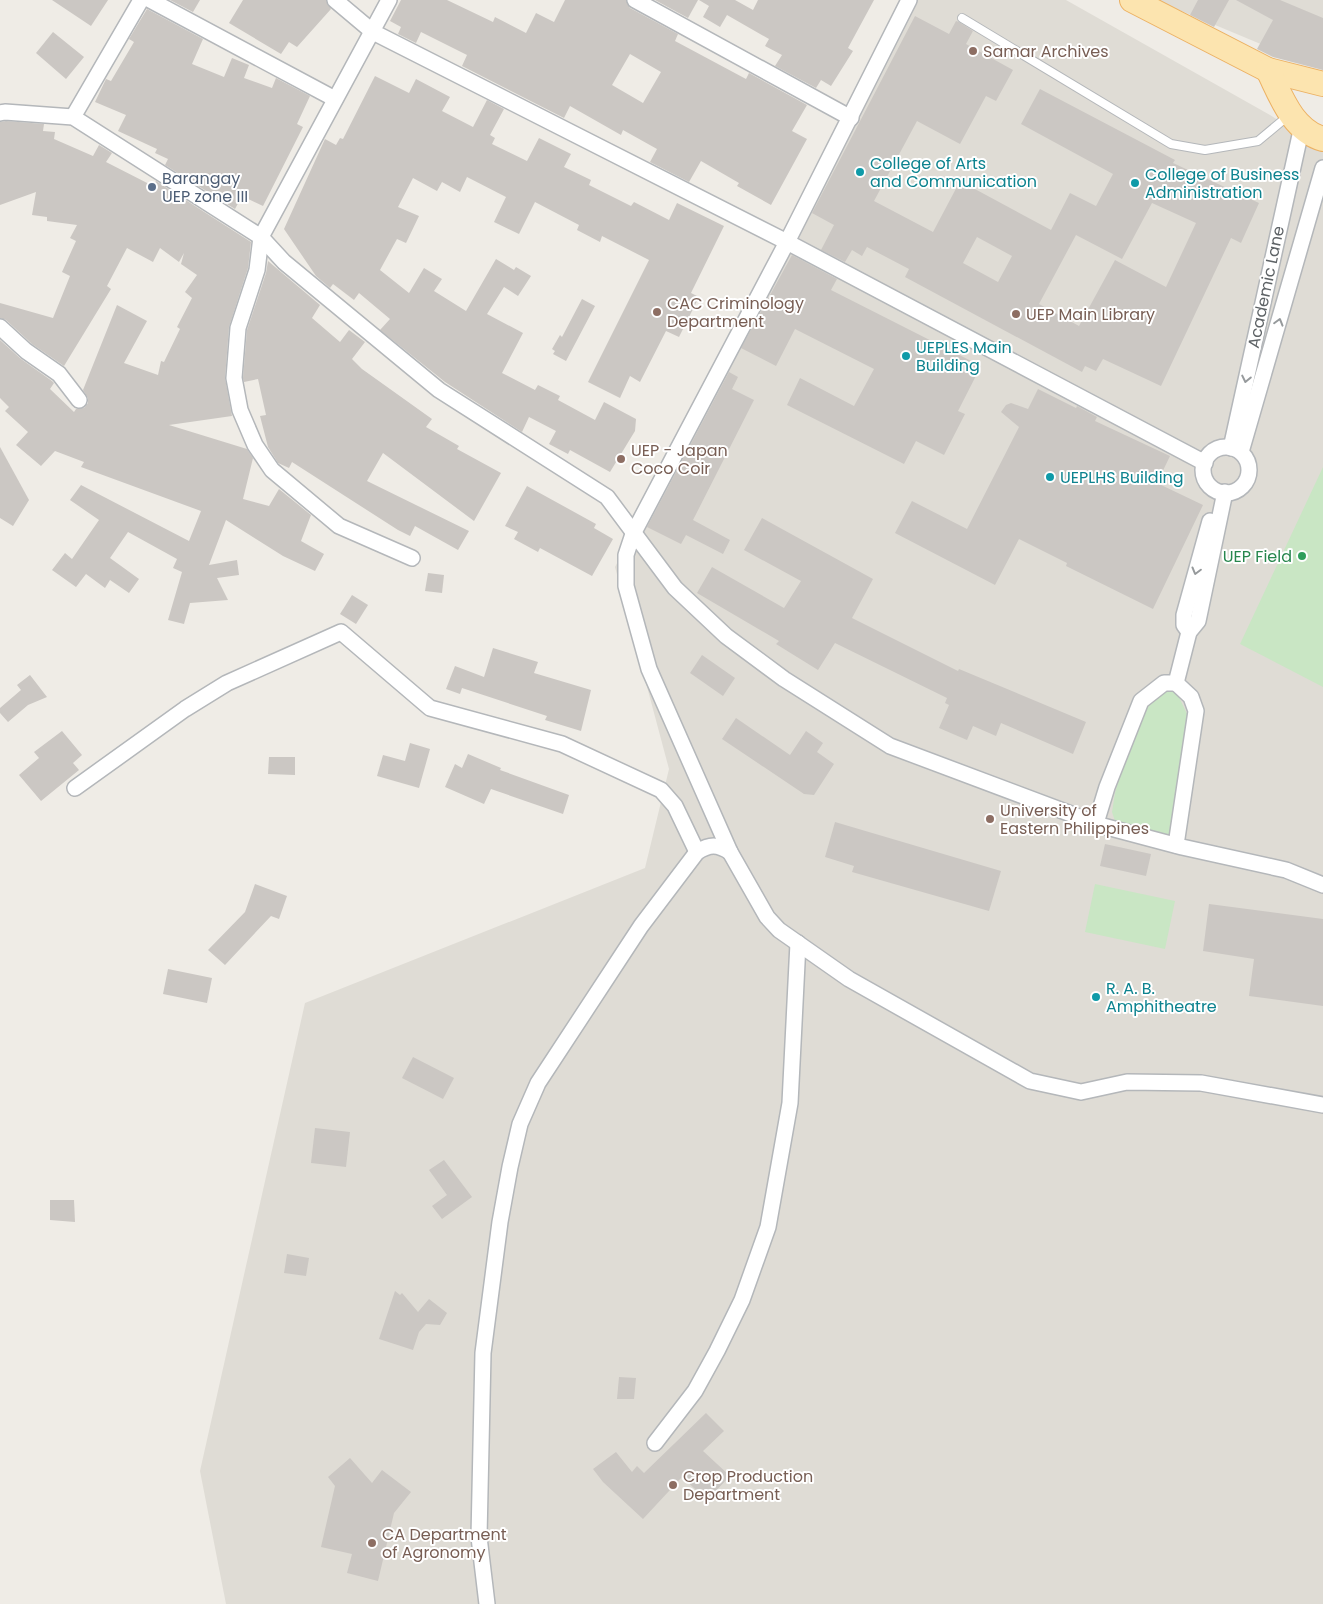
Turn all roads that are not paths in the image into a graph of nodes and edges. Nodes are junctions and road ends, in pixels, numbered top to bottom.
1 (141, 0) edge
2 (150, 0) edge
3 (335, 0) edge
4 (389, 0) edge
5 (635, 0) edge
6 (909, 0) edge
7 (1132, 0) edge
8 (962, 18) dead end
9 (373, 32) junction
10 (1268, 70) junction
11 (1323, 84) edge
12 (335, 99) junction
13 (2, 108) edge
14 (73, 117) junction
15 (851, 118) junction
16 (1296, 120) junction
17 (1323, 139) edge
18 (1323, 168) edge
19 (261, 237) junction
20 (788, 242) junction
21 (0, 328) edge
22 (1252, 351) junction
23 (1269, 355) junction
24 (80, 400) dead end
25 (1236, 450) junction
26 (1205, 463) junction
27 (1222, 491) junction
28 (633, 534) junction
29 (412, 558) dead end
30 (1176, 683) junction
31 (75, 788) dead end
32 (1096, 823) junction
33 (1176, 846) junction
34 (697, 852) junction
35 (730, 852) junction
36 (1323, 885) edge
37 (798, 943) junction
38 (1323, 1106) edge
39 (655, 1443) dead end
40 (487, 1604) edge

1 - 14 street
2 - 12 street
3 - 9 street
4 - 9 street
5 - 15 street
6 - 15 street
7 - 10 main road
8 - 16 lane
9 - 12 street
9 - 20 street
10 - 11 main road
10 - 16 main road
12 - 19 street
13 - 14 street
14 - 19 street
15 - 20 street
16 - 17 main road
16 - 22 street, Academic Lane
23 -> 18 street, Academic Lane
19 - 28 street
19 - 29 street
20 - 26 street
20 - 28 street
21 - 24 street
22 - 23 street
22 -> 25 street, Academic Lane
23 - 25 street, Academic Lane
25 - 26 street
25 - 27 street
26 - 27 street
27 - 30 street
28 - 32 street
28 - 35 street
30 - 32 street
30 - 33 street
31 - 34 street
32 - 33 street
33 - 36 street
34 - 35 street
34 - 40 street
35 - 37 street
37 - 38 street
37 - 39 street

